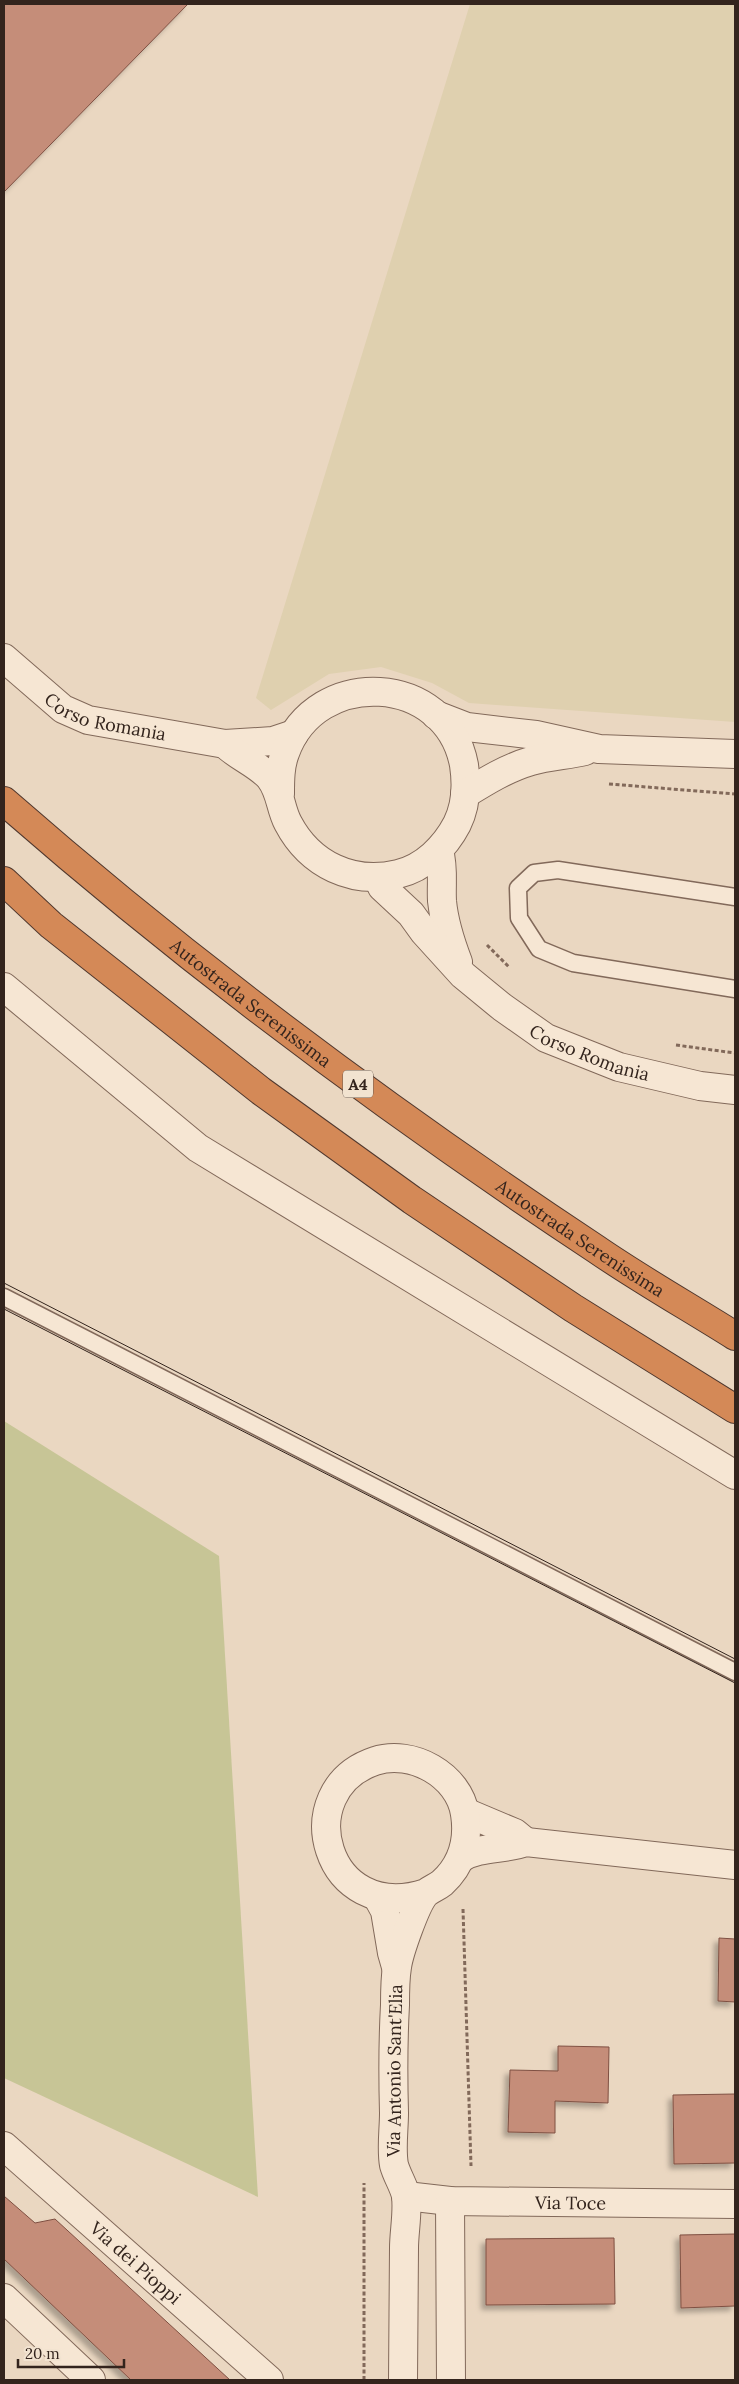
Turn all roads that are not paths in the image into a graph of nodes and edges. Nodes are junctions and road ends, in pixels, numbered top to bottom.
1 (4, 658) edge
2 (434, 713) junction
3 (294, 734) junction
4 (224, 744) junction
5 (599, 749) junction
6 (735, 754) edge
7 (280, 794) junction
8 (465, 794) junction
9 (4, 801) edge
10 (439, 851) junction
11 (378, 878) junction
12 (4, 881) edge
13 (735, 897) edge
14 (463, 975) junction
15 (4, 986) edge
16 (735, 989) edge
17 (735, 1090) edge
18 (4, 1297) edge
19 (735, 1336) edge
20 (735, 1408) edge
21 (735, 1475) edge
22 (735, 1672) edge
23 (465, 1812) junction
24 (526, 1842) junction
25 (461, 1858) junction
26 (735, 1865) edge
27 (426, 1893) junction
28 (378, 1898) junction
29 (397, 1968) junction
30 (4, 2146) edge
31 (406, 2196) junction
32 (450, 2202) junction
33 (735, 2204) edge
34 (4, 2298) edge
35 (91, 2380) edge
36 (269, 2380) edge
37 (403, 2380) edge
38 (451, 2380) edge

1 - 4 street, Corso Romania
2 - 3 street
2 - 5 street
2 - 8 street
3 - 4 street, Corso Romania
3 - 7 street
4 - 7 street, Corso Romania
5 - 6 street
5 - 8 street
7 - 11 street
8 - 10 street
9 - 19 highway, Autostrada Serenissima / A4
10 - 11 street
10 - 14 street, Corso Romania
11 - 14 street, Corso Romania
12 - 20 highway
13 - 16 lane
14 - 17 street, Corso Romania
15 - 21 street
18 - 22 lane
23 - 24 street
23 - 25 street
23 - 28 street
24 - 25 street
24 - 26 street
25 - 27 street
27 - 28 street
27 - 29 street, Via Antonio Sant'Elia
28 - 29 street, Via Antonio Sant'Elia
29 - 31 street, Via Antonio Sant'Elia
30 - 36 street, Via dei Pioppi
31 - 32 street, Via Toce
31 - 37 street, Via Antonio Sant'Elia
32 - 33 street, Via Toce
32 - 38 street
34 - 35 street

